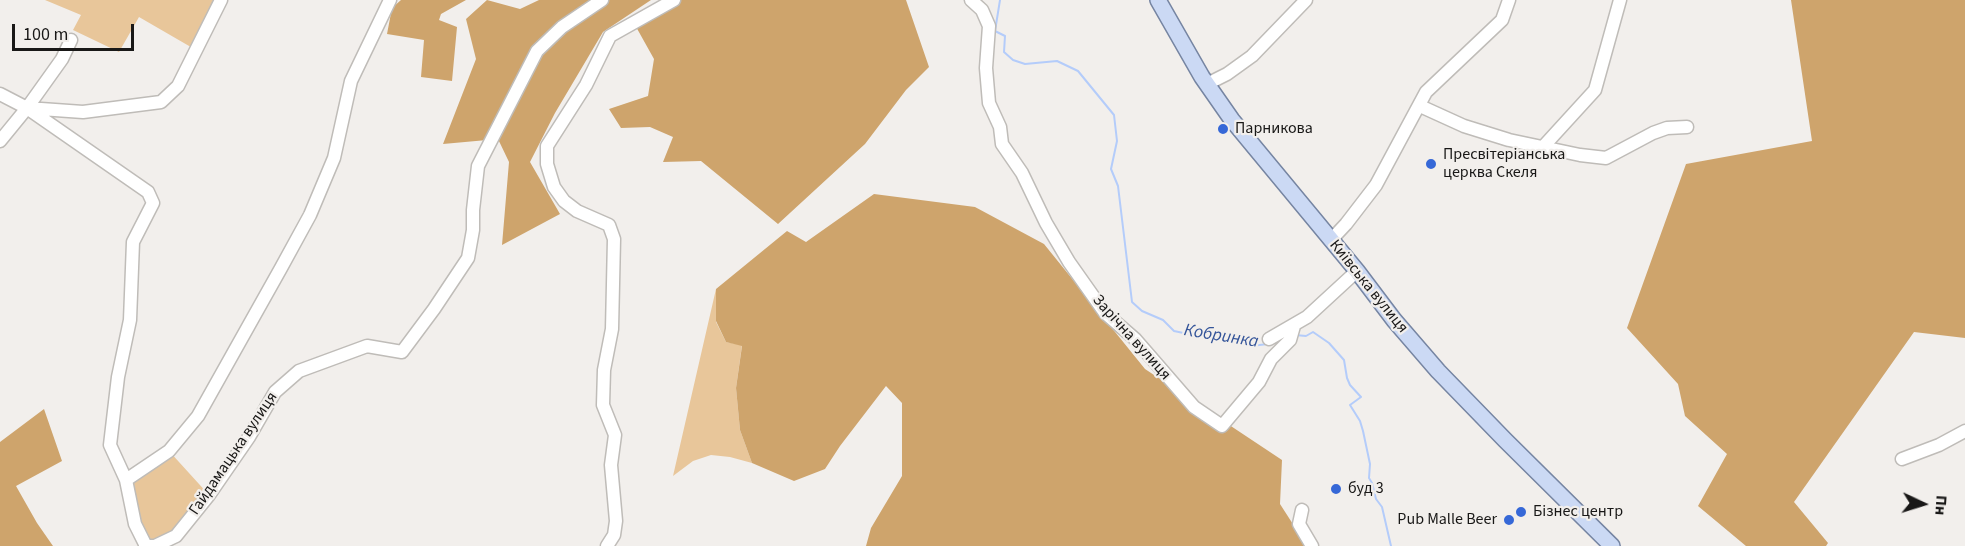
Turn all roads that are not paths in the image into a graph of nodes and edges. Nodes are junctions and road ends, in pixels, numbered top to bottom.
1 (221, 0) edge
2 (390, 0) edge
3 (602, 0) edge
4 (674, 0) edge
5 (971, 0) edge
6 (1158, 0) edge
7 (1306, 0) edge
8 (1509, 0) edge
9 (1620, 0) edge
10 (71, 40) dead end
11 (1207, 84) junction
12 (0, 94) edge
13 (1420, 106) junction
14 (27, 108) junction
15 (1687, 127) dead end
16 (0, 141) edge
17 (1542, 148) junction
18 (1330, 240) junction
19 (1357, 271) junction
20 (1293, 333) junction
21 (1269, 339) dead end
22 (1965, 431) edge
23 (1902, 459) dead end
24 (126, 480) junction
25 (1302, 510) dead end
26 (610, 541) edge
27 (145, 546) edge
28 (1312, 546) edge
29 (1612, 546) edge

1 - 14 street
2 - 24 street
3 - 27 street, Гайдамацька вулиця
4 - 26 street
5 - 20 street, Зарічна вулиця
6 - 11 main road, Київська вулиця
7 - 11 street
8 - 13 street
9 - 17 street
10 - 14 street
11 - 18 main road, Київська вулиця
12 - 14 street
13 - 17 street
13 - 18 street
14 - 16 street
14 - 24 street, Гайдамацька вулиця
15 - 17 street
18 - 19 main road, Київська вулиця
19 - 20 street
19 - 29 main road, Київська вулиця
20 - 21 street
22 - 23 street
24 - 27 street, Гайдамацька вулиця
25 - 28 street

